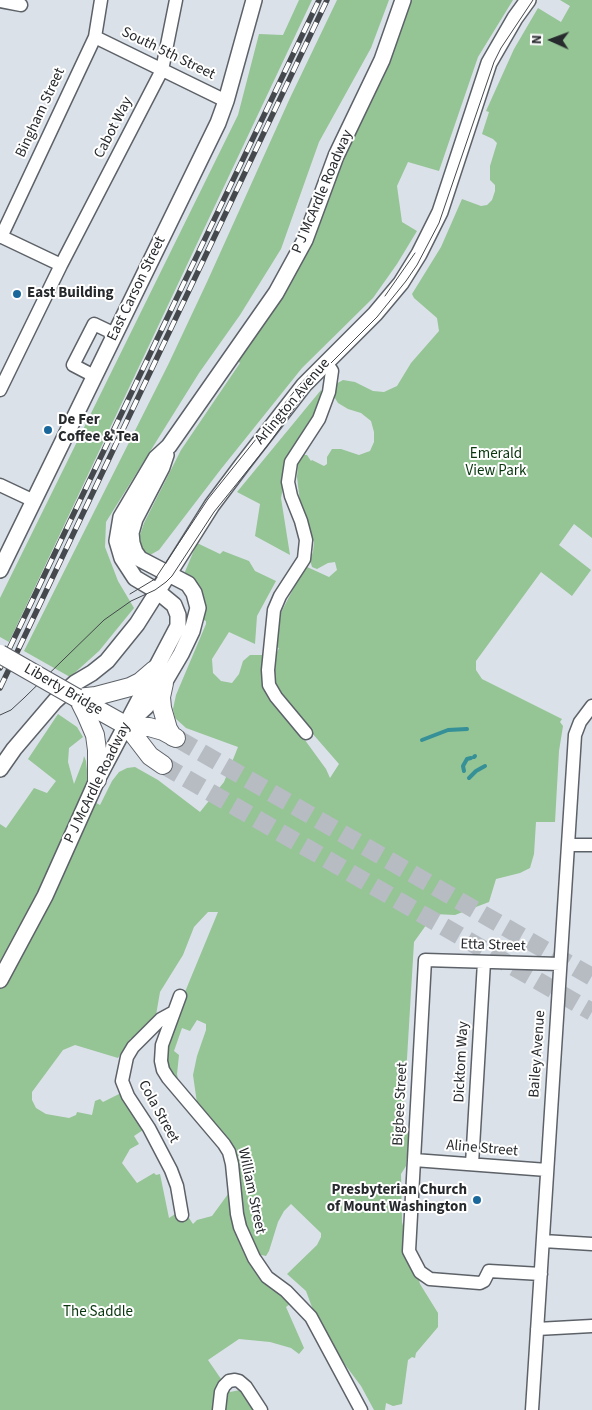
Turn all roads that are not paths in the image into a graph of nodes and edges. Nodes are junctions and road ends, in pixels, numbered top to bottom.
1 (101, 0) edge
2 (176, 0) edge
3 (254, 0) edge
4 (403, 0) edge
5 (528, 0) edge
6 (0, 1) edge
7 (21, 5) dead end
8 (95, 37) junction
9 (162, 70) junction
10 (226, 101) junction
11 (1, 236) edge
12 (61, 265) junction
13 (115, 334) junction
14 (326, 362) junction
15 (94, 376) junction
16 (0, 390) edge
17 (169, 446) junction
18 (0, 484) edge
19 (34, 500) junction
20 (0, 570) edge
21 (161, 571) junction
22 (157, 591) junction
23 (0, 654) edge
24 (159, 677) junction
25 (78, 698) junction
26 (592, 706) edge
27 (127, 726) junction
28 (306, 733) dead end
29 (163, 765) tunnel mouth
30 (0, 769) edge
31 (97, 780) junction
32 (568, 845) junction
33 (592, 845) edge
34 (425, 960) joint
35 (484, 962) junction
36 (560, 964) junction
37 (0, 980) edge
38 (180, 996) dead end
39 (172, 1013) junction
40 (414, 1160) junction
41 (472, 1164) junction
42 (547, 1170) junction
43 (182, 1215) dead end
44 (543, 1241) junction
45 (592, 1244) edge
46 (541, 1274) junction
47 (592, 1326) edge
48 (537, 1329) junction
49 (219, 1410) edge
50 (261, 1410) edge
51 (360, 1410) edge
52 (532, 1410) edge

1 - 8 street, Bingham Street
2 - 9 street, Cabot Way
3 - 10 main road, East Carson Street
4 - 17 main road, P J McArdle Roadway
5 - 14 main road, Arlington Avenue
6 - 7 street
8 - 9 street, South 5th Street
8 - 11 street, Bingham Street
9 - 10 street, South 5th Street
9 - 12 street, Cabot Way
10 - 13 main road, East Carson Street
11 - 12 street
12 - 16 street, Cabot Way
13 - 15 main road, East Carson Street
13 - 15 street
14 - 21 main road, Arlington Avenue
14 - 28 street
15 - 19 main road, East Carson Street
17 - 21 main road, P J McArdle Roadway
17 - 22 main road, P J McArdle Roadway
18 - 19 street
19 - 20 main road, East Carson Street
21 - 22 main road, Arlington Avenue
21 - 24 main road, P J McArdle Roadway
22 - 24 main road
22 - 30 main road, Arlington Avenue
23 - 25 highway, Liberty Bridge, bridge
24 - 25 highway
24 - 27 main road, P J McArdle Roadway
24 - 27 highway
25 - 27 highway, Liberty Bridge
25 - 31 highway
26 - 32 street, Bailey Avenue
27 - 29 highway
27 - 31 main road, P J McArdle Roadway
31 - 37 main road, P J McArdle Roadway
32 - 33 street
32 - 36 street, Bailey Avenue
34 - 35 street, Etta Street
34 - 40 street, Bigbee Street
35 - 36 street, Etta Street
35 - 41 street, Dicktom Way
36 - 42 street, Bailey Avenue
38 - 39 street, William Street
39 - 43 street, Cola Street
39 - 51 street, William Street
40 - 41 street, Aline Street
40 - 46 street, Bigbee Street
41 - 42 street, Aline Street
42 - 44 street, Bailey Avenue
44 - 45 street
44 - 46 street, Bailey Avenue
46 - 48 street, Bailey Avenue
47 - 48 street
48 - 52 street, Bailey Avenue
49 - 50 street

